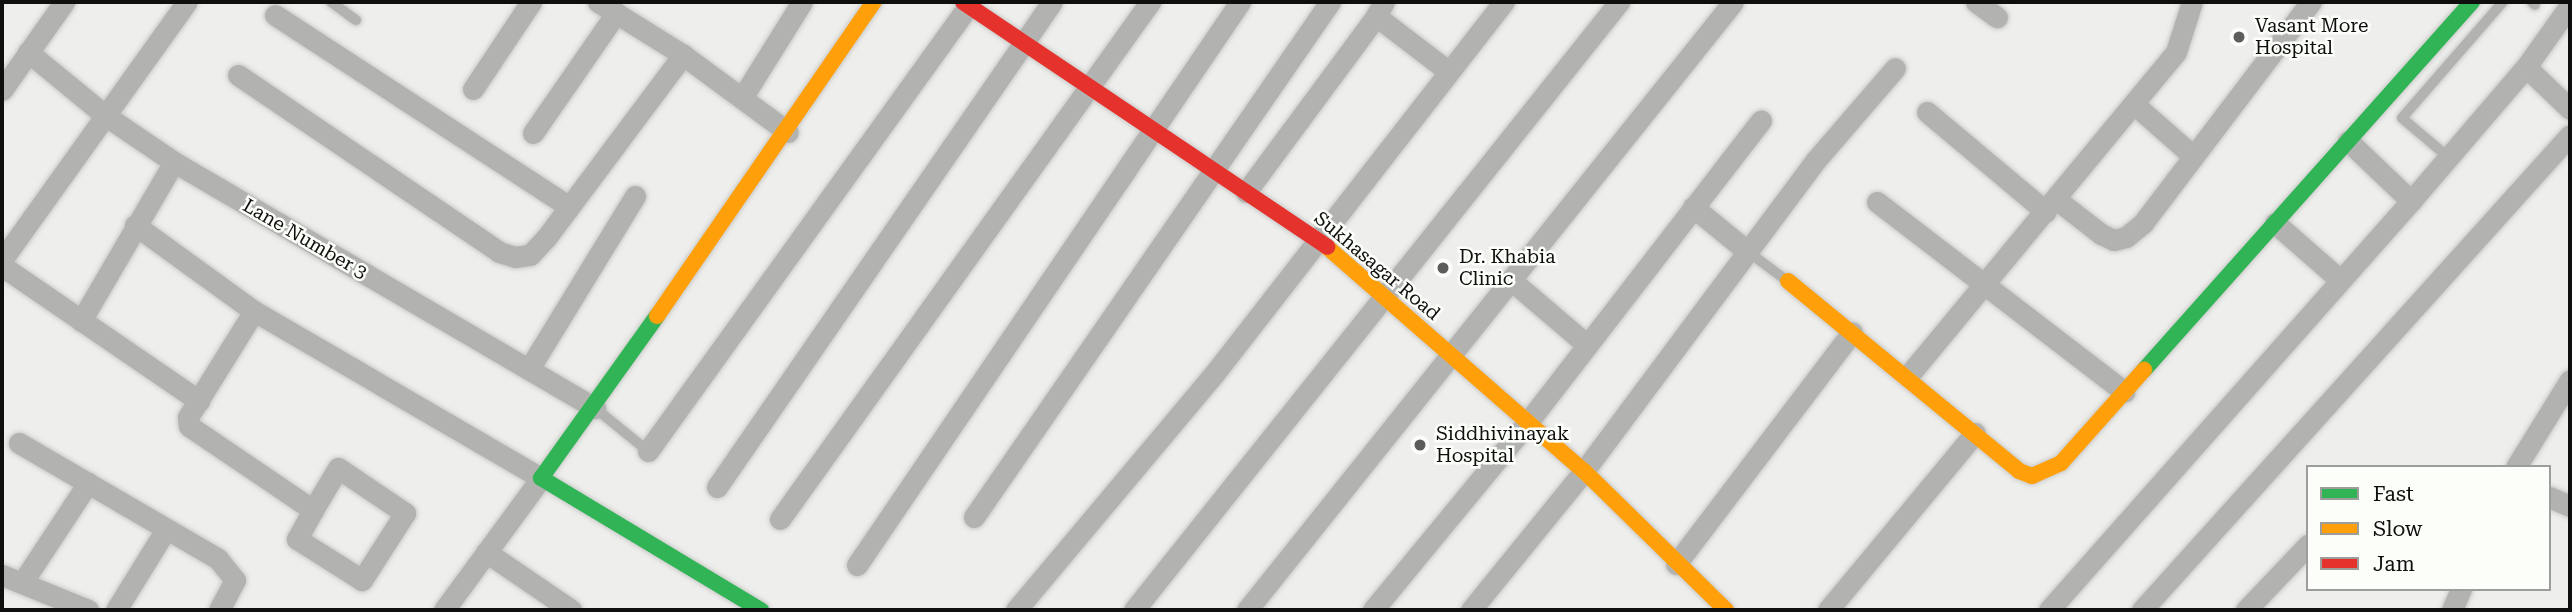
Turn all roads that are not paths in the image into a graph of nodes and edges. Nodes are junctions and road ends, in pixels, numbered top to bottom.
1 (64, 2) edge
2 (187, 2) edge
3 (331, 2) edge
4 (531, 2) edge
5 (598, 2) edge
6 (802, 2) edge
7 (874, 2) edge
8 (1052, 2) edge
9 (1150, 2) edge
10 (1240, 2) edge
11 (1330, 2) edge
12 (1504, 2) edge
13 (1619, 2) edge
14 (1733, 2) edge
15 (1976, 2) edge
16 (2311, 2) edge
17 (2472, 2) edge
18 (2503, 2) edge
19 (968, 3) edge
20 (2193, 4) edge
21 (2570, 5) edge
22 (1380, 9) edge
23 (616, 13) junction
24 (275, 15) dead end
25 (1997, 17) dead end
26 (356, 20) dead end
27 (1023, 42) junction
28 (28, 52) junction
29 (683, 55) junction
30 (2526, 67) junction
31 (1895, 68) dead end
32 (1448, 71) junction
33 (238, 75) dead end
34 (1087, 85) junction
35 (473, 89) dead end
36 (2, 90) edge
37 (742, 98) junction
38 (2134, 104) junction
39 (2570, 108) edge
40 (1927, 112) dead end
41 (106, 116) junction
42 (1760, 120) dead end
43 (1154, 128) junction
44 (788, 132) junction
45 (533, 133) dead end
46 (2570, 135) edge
47 (2348, 141) junction
48 (2193, 156) junction
49 (2448, 157) junction
50 (174, 162) junction
51 (1214, 170) junction
52 (1246, 192) junction
53 (635, 196) dead end
54 (2411, 201) junction
55 (1877, 202) dead end
56 (2052, 206) junction
57 (1693, 207) junction
58 (569, 208) junction
59 (2275, 223) junction
60 (135, 225) junction
61 (1320, 241) junction
62 (1747, 251) junction
63 (2, 260) edge
64 (2, 267) edge
65 (1511, 279) junction
66 (2340, 280) junction
67 (1788, 281) joint
68 (1980, 284) junction
69 (1386, 299) junction
70 (254, 311) junction
71 (81, 321) junction
72 (1852, 332) junction
73 (1587, 345) junction
74 (1451, 355) junction
75 (529, 369) junction
76 (1908, 376) junction
77 (2570, 380) edge
78 (2125, 392) junction
79 (199, 401) junction
80 (595, 408) junction
81 (1528, 422) junction
82 (1975, 433) junction
83 (19, 443) dead end
84 (648, 451) joint
85 (2517, 465) edge
86 (1584, 471) junction
87 (541, 478) junction
88 (88, 483) junction
89 (716, 487) dead end
90 (2551, 497) edge
91 (2570, 506) edge
92 (313, 510) junction
93 (974, 517) dead end
94 (780, 519) dead end
95 (166, 529) junction
96 (2306, 547) edge
97 (486, 552) junction
98 (1676, 564) junction
99 (857, 565) dead end
100 (12, 579) edge
101 (2460, 591) edge
102 (88, 610) edge
103 (116, 610) edge
104 (219, 610) edge
105 (443, 610) edge
106 (572, 610) edge
107 (761, 610) edge
108 (1016, 610) edge
109 (1134, 610) edge
110 (1247, 610) edge
111 (1373, 610) edge
112 (1471, 610) edge
113 (1726, 610) edge
114 (1828, 610) edge
115 (2049, 610) edge
116 (2142, 610) edge
117 (2246, 610) edge
118 (2452, 610) edge

1 - 28 street
2 - 41 street
3 - 26 lane
4 - 35 street
5 - 23 street
6 - 37 street
7 - 44 street
8 - 27 street
9 - 34 street
10 - 43 street
11 - 51 street
12 - 32 street
13 - 69 street
14 - 65 street
15 - 25 street
16 - 48 street
17 - 47 street
18 - 49 lane
19 - 27 street, Sukhasagar Road
19 - 84 street
20 - 38 street
21 - 30 street
22 - 32 street
22 - 52 street
23 - 29 street
23 - 45 street
24 - 58 street
27 - 34 street, Sukhasagar Road
27 - 89 street
28 - 36 street
28 - 41 street, Lane Number 3
29 - 37 street
29 - 58 street
30 - 39 street
30 - 49 street
31 - 62 street
32 - 61 street
33 - 58 street
34 - 43 street, Sukhasagar Road
34 - 94 street
37 - 44 street
38 - 48 street
38 - 56 street
40 - 56 street
41 - 50 street, Lane Number 3
41 - 63 street
42 - 57 street
43 - 51 street, Sukhasagar Road
43 - 99 street
44 - 80 street
46 - 116 street
47 - 54 street
47 - 59 street
48 - 56 street
49 - 54 street
50 - 60 street
50 - 75 street, Lane Number 3
51 - 52 street, Sukhasagar Road
51 - 93 street
52 - 61 street, Sukhasagar Road
53 - 75 street
54 - 66 street
55 - 68 street
56 - 68 street
57 - 62 street
57 - 73 street
59 - 66 street
59 - 78 street
60 - 70 street
60 - 71 street
61 - 69 street, Sukhasagar Road
61 - 108 street
62 - 67 lane
62 - 86 street
64 - 71 street
65 - 73 street
65 - 74 street
66 - 115 street
67 - 72 street
68 - 76 street
68 - 78 street
69 - 74 street, Sukhasagar Road
69 - 109 street
70 - 79 street
70 - 87 street
71 - 79 street
72 - 76 street
72 - 98 street
73 - 81 street
74 - 81 street, Sukhasagar Road
74 - 110 street
75 - 80 street, Lane Number 3
76 - 82 street
77 - 85 street
78 - 82 street
79 - 92 street
80 - 84 lane
80 - 87 street
81 - 86 street, Sukhasagar Road
81 - 111 street
82 - 114 street
83 - 88 street
86 - 98 street, Sukhasagar Road
86 - 112 street
87 - 97 street
87 - 107 street
88 - 95 street
88 - 100 street
90 - 91 street
92 - 92 street
95 - 103 street
95 - 104 street
96 - 117 street
97 - 105 street
97 - 106 street
98 - 113 street, Sukhasagar Road
100 - 102 street
101 - 118 street

